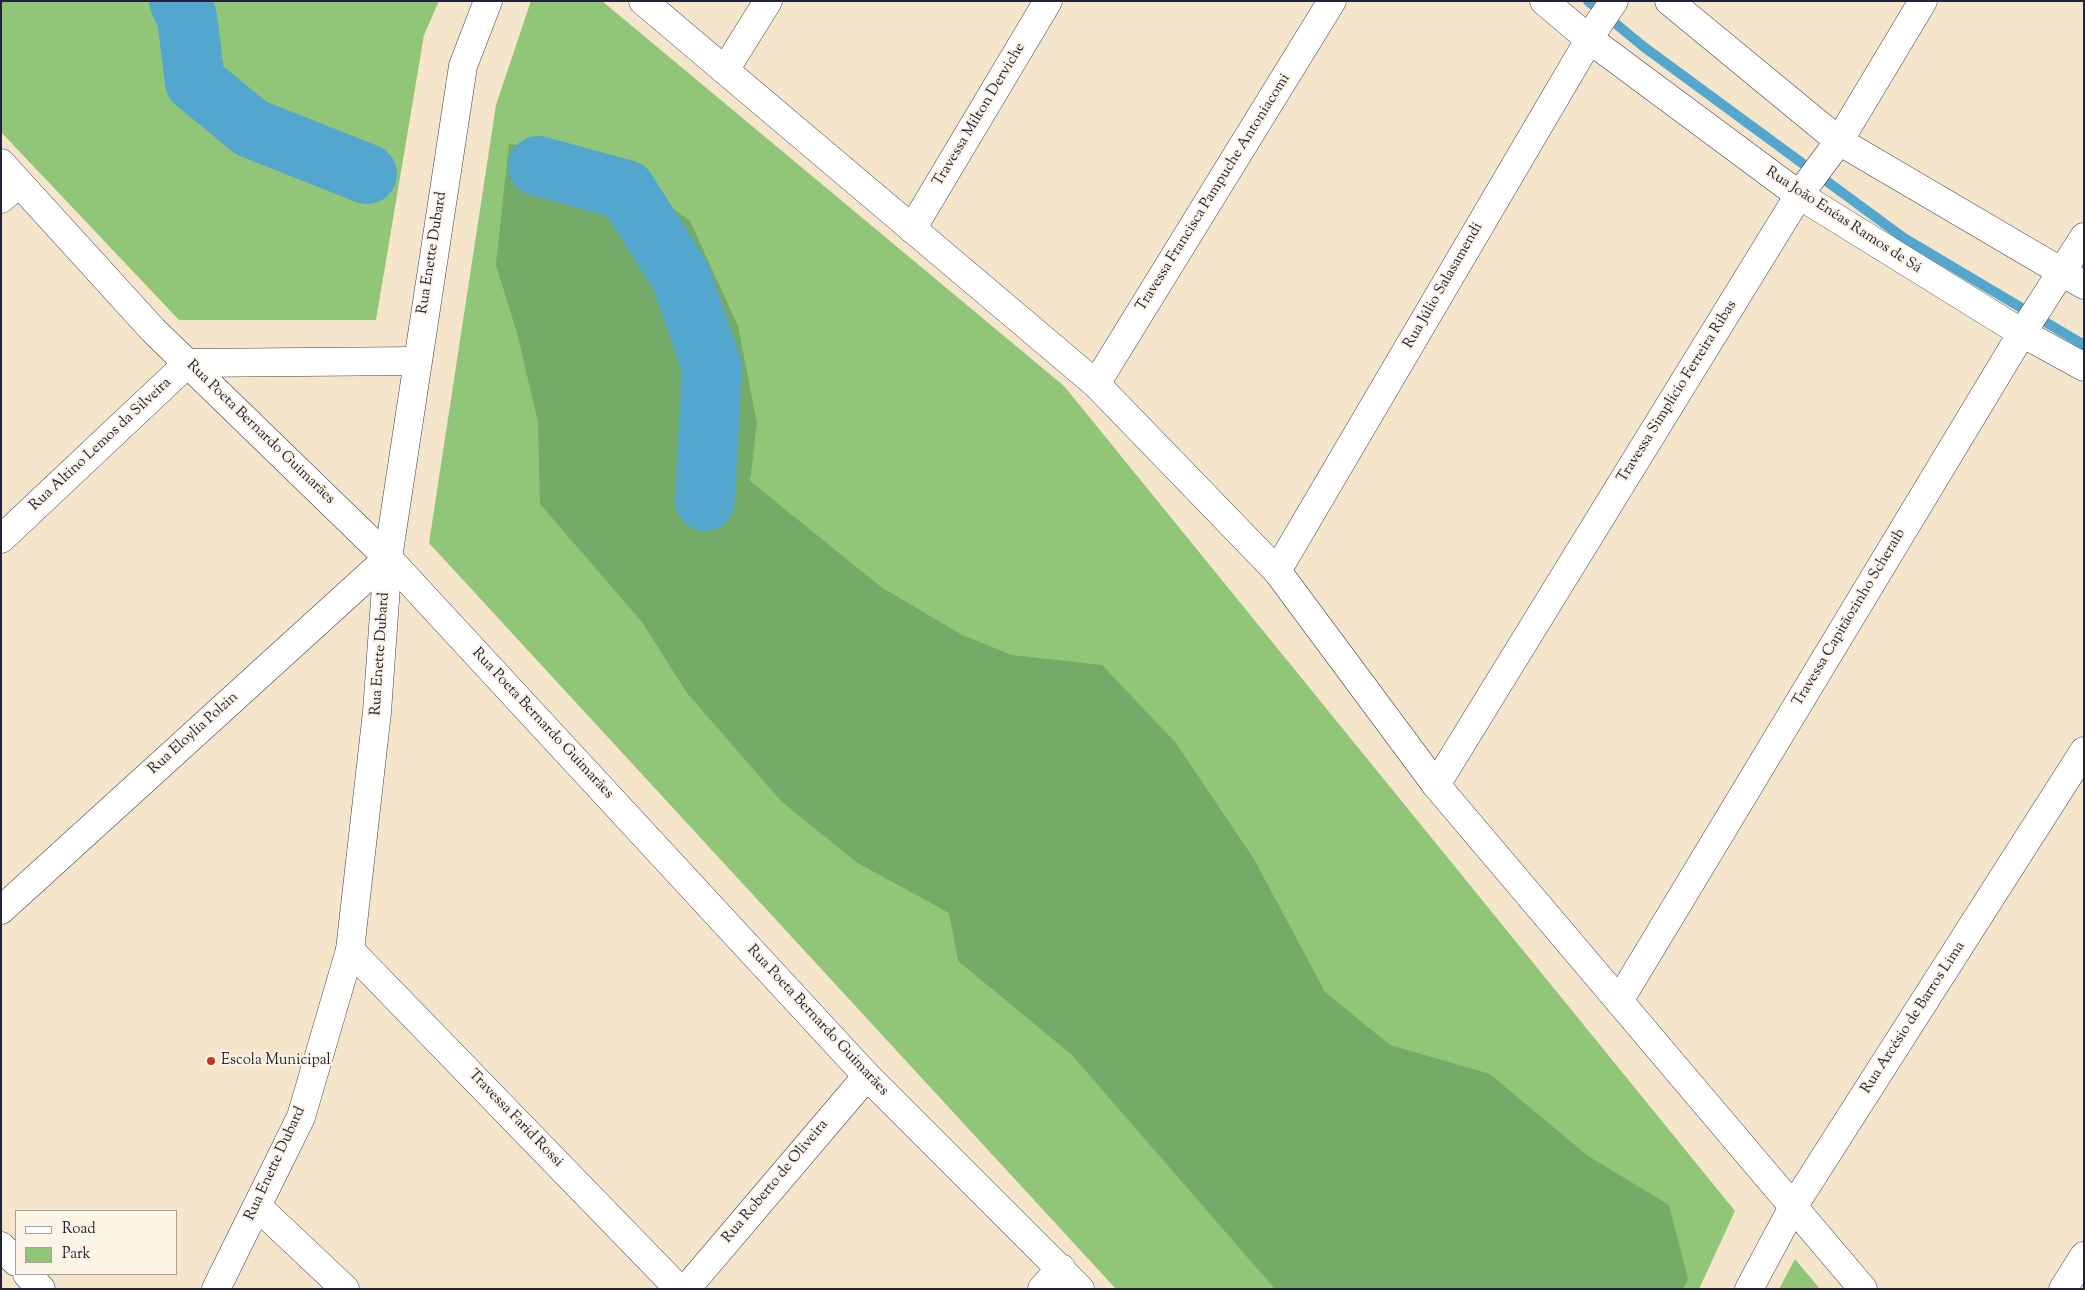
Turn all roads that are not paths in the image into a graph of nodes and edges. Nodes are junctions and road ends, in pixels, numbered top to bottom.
1 (488, 1) edge
2 (643, 1) edge
3 (768, 1) edge
4 (1048, 1) edge
5 (1332, 1) edge
6 (1544, 1) edge
7 (1669, 1) edge
8 (1923, 1) edge
9 (1601, 21) edge
10 (725, 70) junction
11 (1833, 148) junction
12 (7, 182) edge
13 (1802, 190) junction
14 (912, 229) junction
15 (2084, 237) edge
16 (2066, 281) edge
17 (2025, 330) junction
18 (417, 360) junction
19 (188, 363) junction
20 (2084, 367) edge
21 (1096, 384) junction
22 (1, 539) edge
23 (388, 558) junction
24 (1277, 571) junction
25 (2084, 751) edge
26 (1436, 785) junction
27 (1, 910) edge
28 (350, 950) junction
29 (1619, 1001) junction
30 (867, 1076) junction
31 (1793, 1206) junction
32 (258, 1207) junction
33 (1, 1246) edge
34 (2084, 1256) edge
35 (15, 1261) edge
36 (1061, 1268) junction
37 (28, 1275) edge
38 (41, 1289) edge
39 (216, 1289) edge
40 (345, 1289) edge
41 (679, 1289) edge
42 (686, 1289) edge
43 (1042, 1289) edge
44 (1080, 1289) edge
45 (1749, 1289) edge
46 (1863, 1289) edge
47 (2063, 1289) edge

1 - 18 street, Rua Enette Dubard
2 - 10 street
3 - 10 street
4 - 14 street, Travessa Milton Derviche
5 - 21 street, Travessa Francisca Pampuche Antoniacomi
6 - 9 street, Rua João Enéas Ramos de Sá
7 - 11 street
8 - 11 street, Travessa Simplício Ferreira Ribas
9 - 13 street, Rua João Enéas Ramos de Sá
9 - 24 street, Rua Júlio Salasamendi
10 - 14 street
11 - 13 street, Travessa Simplício Ferreira Ribas
11 - 16 street
12 - 19 street, Rua Poeta Bernardo Guimarães
13 - 17 street, Rua João Enéas Ramos de Sá
13 - 26 street, Travessa Simplício Ferreira Ribas
14 - 21 street
15 - 16 street, Travessa Capitãozinho Scheraib
16 - 17 street, Travessa Capitãozinho Scheraib
17 - 20 street, Rua João Enéas Ramos de Sá
17 - 29 street, Travessa Capitãozinho Scheraib
18 - 19 street
18 - 23 street, Rua Enette Dubard
19 - 22 street, Rua Altino Lemos da Silveira
19 - 23 street, Rua Poeta Bernardo Guimarães
21 - 24 street
23 - 27 street, Rua Eloylia Polzin
23 - 28 street, Rua Enette Dubard
23 - 30 street, Rua Poeta Bernardo Guimarães
24 - 26 street
25 - 31 street, Rua Arcésio de Barros Lima
26 - 29 street
28 - 32 street, Rua Enette Dubard
28 - 41 street, Travessa Farid Rossi
29 - 31 street
30 - 36 street, Rua Poeta Bernardo Guimarães
30 - 42 street, Rua Roberto de Oliveira
31 - 45 street, Rua Arcésio de Barros Lima
31 - 46 street
32 - 39 street, Rua Enette Dubard
32 - 40 street
33 - 35 street
34 - 47 street
36 - 43 street
36 - 44 street, Rua Poeta Bernardo Guimarães
37 - 38 street

